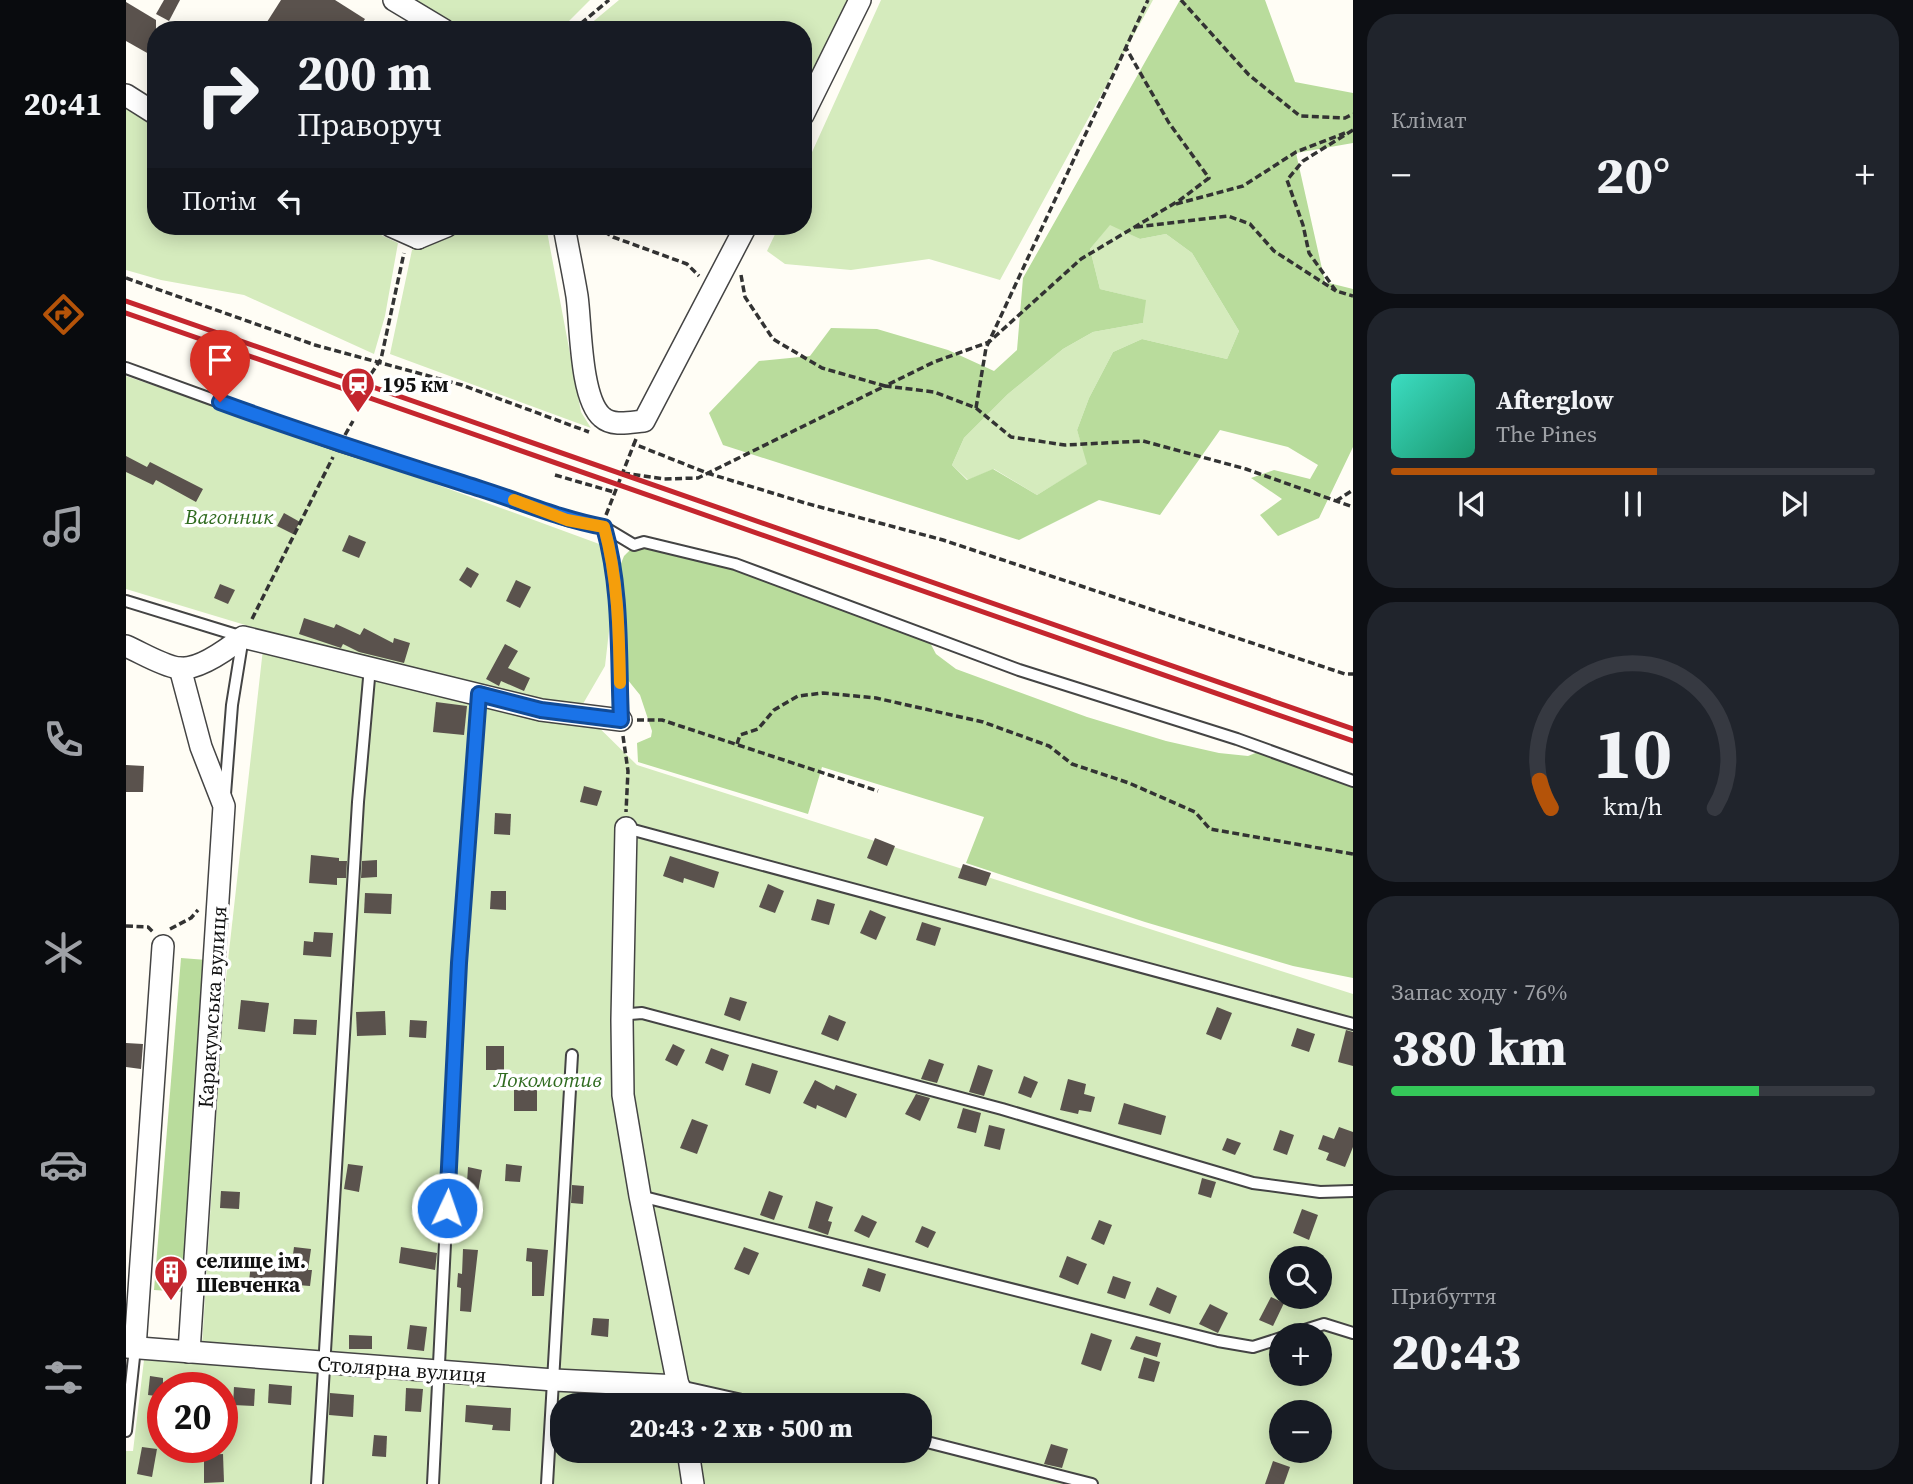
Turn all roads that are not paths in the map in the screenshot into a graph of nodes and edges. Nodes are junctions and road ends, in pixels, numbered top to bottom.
1 (395, 0) edge
2 (860, 0) edge
3 (429, 21) edge
4 (821, 82) junction
5 (812, 90) edge
6 (126, 95) edge
7 (812, 98) edge
8 (147, 108) edge
9 (566, 235) edge
10 (741, 235) edge
11 (126, 368) edge
12 (604, 527) junction
13 (126, 601) edge
14 (243, 637) junction
15 (126, 646) edge
16 (370, 667) junction
17 (180, 668) junction
18 (479, 694) junction
19 (621, 720) joint
20 (1353, 780) edge
21 (224, 806) junction
22 (626, 828) joint
23 (160, 942) road end
24 (622, 1020) junction
25 (1353, 1024) edge
26 (572, 1055) dead end
27 (1353, 1191) edge
28 (640, 1196) junction
29 (1332, 1326) edge
30 (1353, 1333) edge
31 (1269, 1342) edge
32 (131, 1347) edge
33 (189, 1352) junction
34 (324, 1363) junction
35 (440, 1372) junction
36 (554, 1380) junction
37 (663, 1393) edge
38 (680, 1393) edge
39 (126, 1431) edge
40 (932, 1443) edge
41 (689, 1463) edge
42 (317, 1484) edge
43 (433, 1484) edge
44 (547, 1484) edge
45 (692, 1484) edge
46 (1092, 1484) edge

1 - 3 street
2 - 4 street
4 - 5 street
4 - 7 street
6 - 8 street
9 - 10 street
11 - 12 lane
12 - 19 lane
12 - 20 lane
13 - 14 lane
14 - 16 street
14 - 17 street
14 - 21 lane
15 - 17 street
16 - 18 street
16 - 34 lane
17 - 21 street, Каракумська вулиця
18 - 19 street
18 - 35 lane
21 - 33 street, Каракумська вулиця
22 - 24 street
22 - 25 lane
23 - 32 street
24 - 27 lane
24 - 28 street
26 - 36 lane
28 - 31 lane
28 - 38 street
29 - 30 lane
32 - 33 street, Столярна вулиця
32 - 39 lane
33 - 34 street, Столярна вулиця
34 - 35 street, Столярна вулиця
34 - 42 lane
35 - 36 street, Столярна вулиця
35 - 43 lane
36 - 37 street, Столярна вулиця
36 - 44 lane
40 - 46 lane
41 - 45 street

